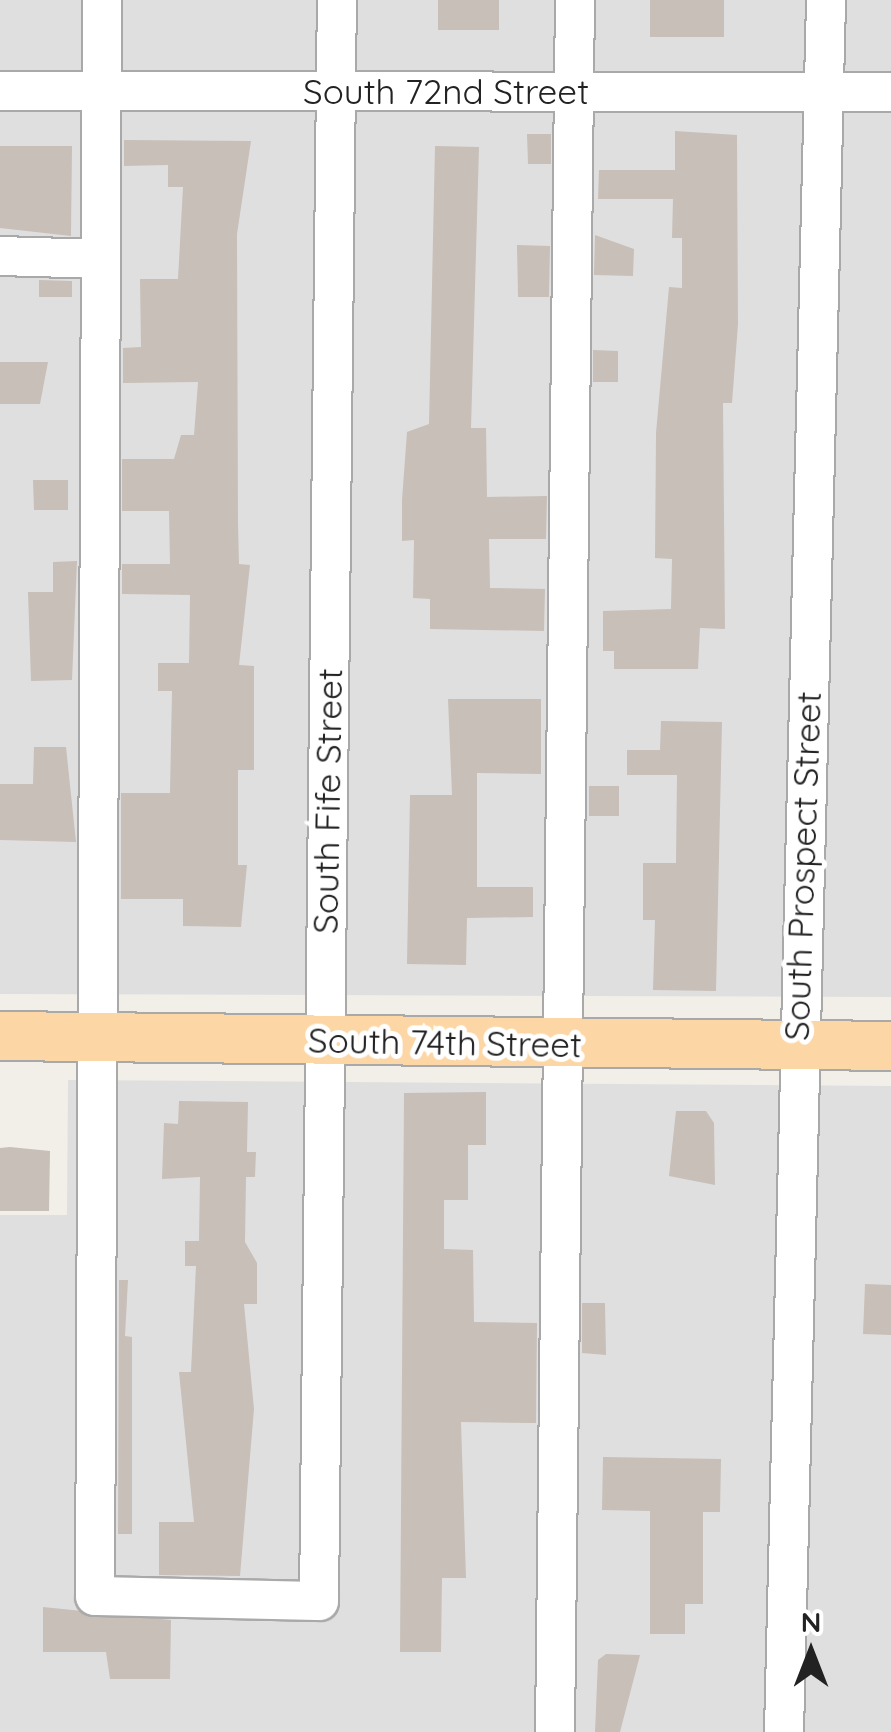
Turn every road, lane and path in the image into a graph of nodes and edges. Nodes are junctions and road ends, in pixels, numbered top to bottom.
1 (102, 0) edge
2 (337, 0) edge
3 (575, 0) edge
4 (826, 0) edge
5 (0, 91) edge
6 (101, 91) junction
7 (335, 91) junction
8 (574, 92) junction
9 (825, 92) junction
10 (891, 92) edge
11 (0, 256) edge
12 (100, 260) junction
13 (0, 1036) edge
14 (97, 1038) junction
15 (324, 1040) junction
16 (566, 1043) junction
17 (796, 1045) junction
18 (891, 1046) edge
19 (555, 1732) edge
20 (784, 1732) edge

1 - 6 street
2 - 7 street, South Fife Street
3 - 8 street
4 - 9 street, South Prospect Street
5 - 6 street, South 72nd Street
6 - 7 street, South 72nd Street
6 - 12 street
7 - 8 street, South 72nd Street
7 - 15 street, South Fife Street
8 - 9 street, South 72nd Street
8 - 16 street
9 - 10 street, South 72nd Street
9 - 17 street, South Prospect Street
11 - 12 street
12 - 14 street
13 - 14 main road, South 74th Street
14 - 15 main road, South 74th Street
14 - 15 street, South Fife Street
15 - 16 main road, South 74th Street
16 - 17 main road, South 74th Street
16 - 19 street
17 - 18 main road, South 74th Street
17 - 20 street, South Prospect Street

